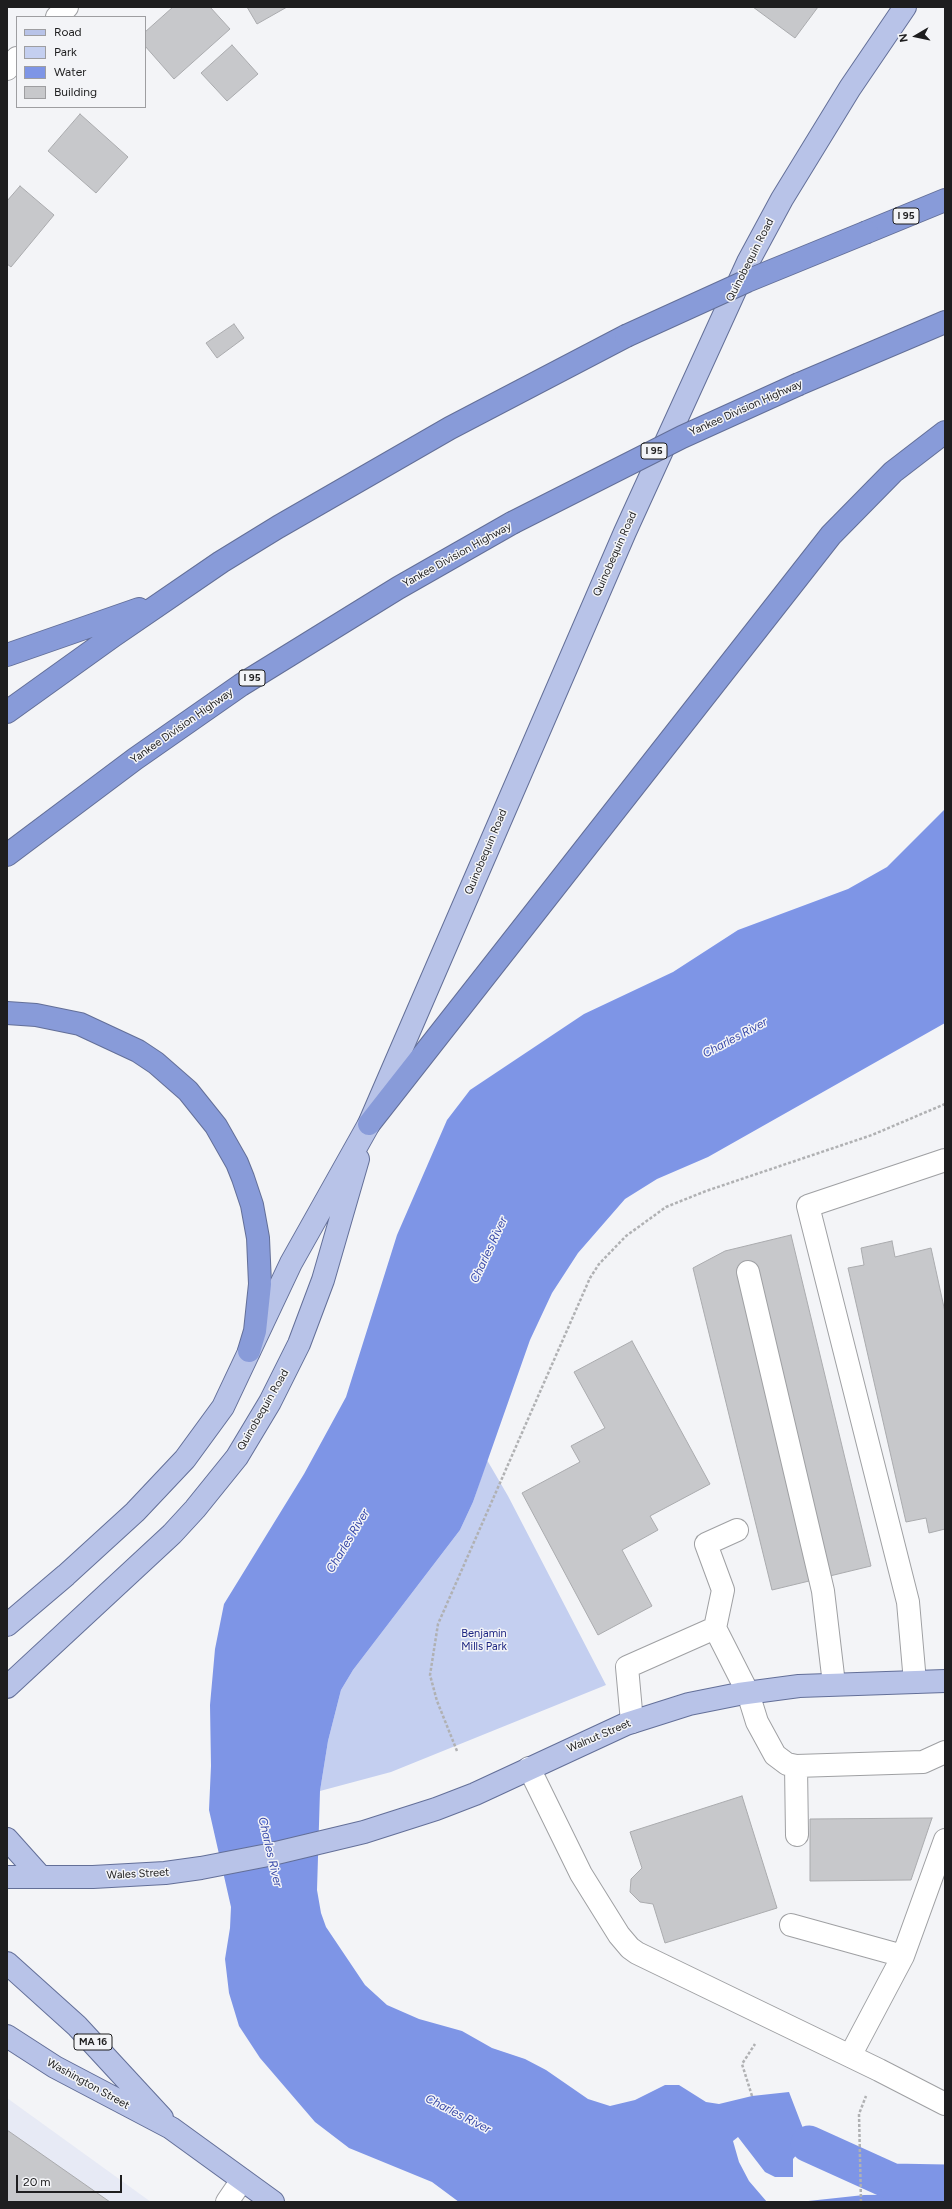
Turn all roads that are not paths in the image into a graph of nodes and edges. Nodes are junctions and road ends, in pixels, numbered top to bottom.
1 (67, 7) edge
2 (905, 7) edge
3 (58, 16) edge
4 (16, 59) edge
5 (7, 69) edge
6 (945, 200) edge
7 (945, 322) edge
8 (945, 432) edge
9 (168, 598) junction
10 (7, 655) edge
11 (7, 712) edge
12 (7, 855) edge
13 (7, 1013) edge
14 (368, 1124) junction
15 (945, 1160) edge
16 (748, 1272) dead end
17 (249, 1352) junction
18 (737, 1530) dead end
19 (7, 1625) edge
20 (714, 1628) junction
21 (945, 1681) edge
22 (915, 1682) junction
23 (834, 1684) junction
24 (7, 1687) edge
25 (748, 1693) junction
26 (632, 1722) junction
27 (945, 1752) edge
28 (796, 1766) junction
29 (529, 1768) junction
30 (797, 1835) dead end
31 (7, 1839) edge
32 (945, 1840) edge
33 (268, 1856) joint
34 (7, 1877) edge
35 (41, 1877) junction
36 (791, 1925) dead end
37 (903, 1956) junction
38 (7, 1963) edge
39 (7, 2036) edge
40 (850, 2056) junction
41 (945, 2104) edge
42 (171, 2128) junction
43 (242, 2180) junction
44 (227, 2202) edge
45 (273, 2202) edge

1 - 3 street
2 - 14 main road, Quinobequin Road
4 - 5 street
6 - 9 highway, I 95, bridge
7 - 12 highway, Yankee Division Highway / I 95, bridge
8 - 14 highway
9 - 10 highway
9 - 11 highway, I 95
13 - 17 highway
14 - 17 main road, Quinobequin Road
14 - 24 main road, Quinobequin Road
15 - 22 street
16 - 23 street
17 - 19 main road, Quinobequin Road
18 - 20 street
20 - 25 street
20 - 26 street
21 - 22 main road, Walnut Street
22 - 23 main road, Walnut Street
23 - 25 main road, Walnut Street
25 - 26 main road, Walnut Street
25 - 28 street
26 - 29 main road, Walnut Street
27 - 28 street
28 - 30 street
29 - 33 main road, Walnut Street
29 - 40 street
31 - 35 main road
32 - 37 street
33 - 35 main road, Wales Street
34 - 35 main road, Wales Street
36 - 37 street
37 - 40 street
38 - 42 main road, Washington Street / MA 16
39 - 42 main road, Washington Street / MA 16
40 - 41 street
42 - 43 main road, Washington Street / MA 16
43 - 44 street
43 - 45 main road, Washington Street / MA 16

